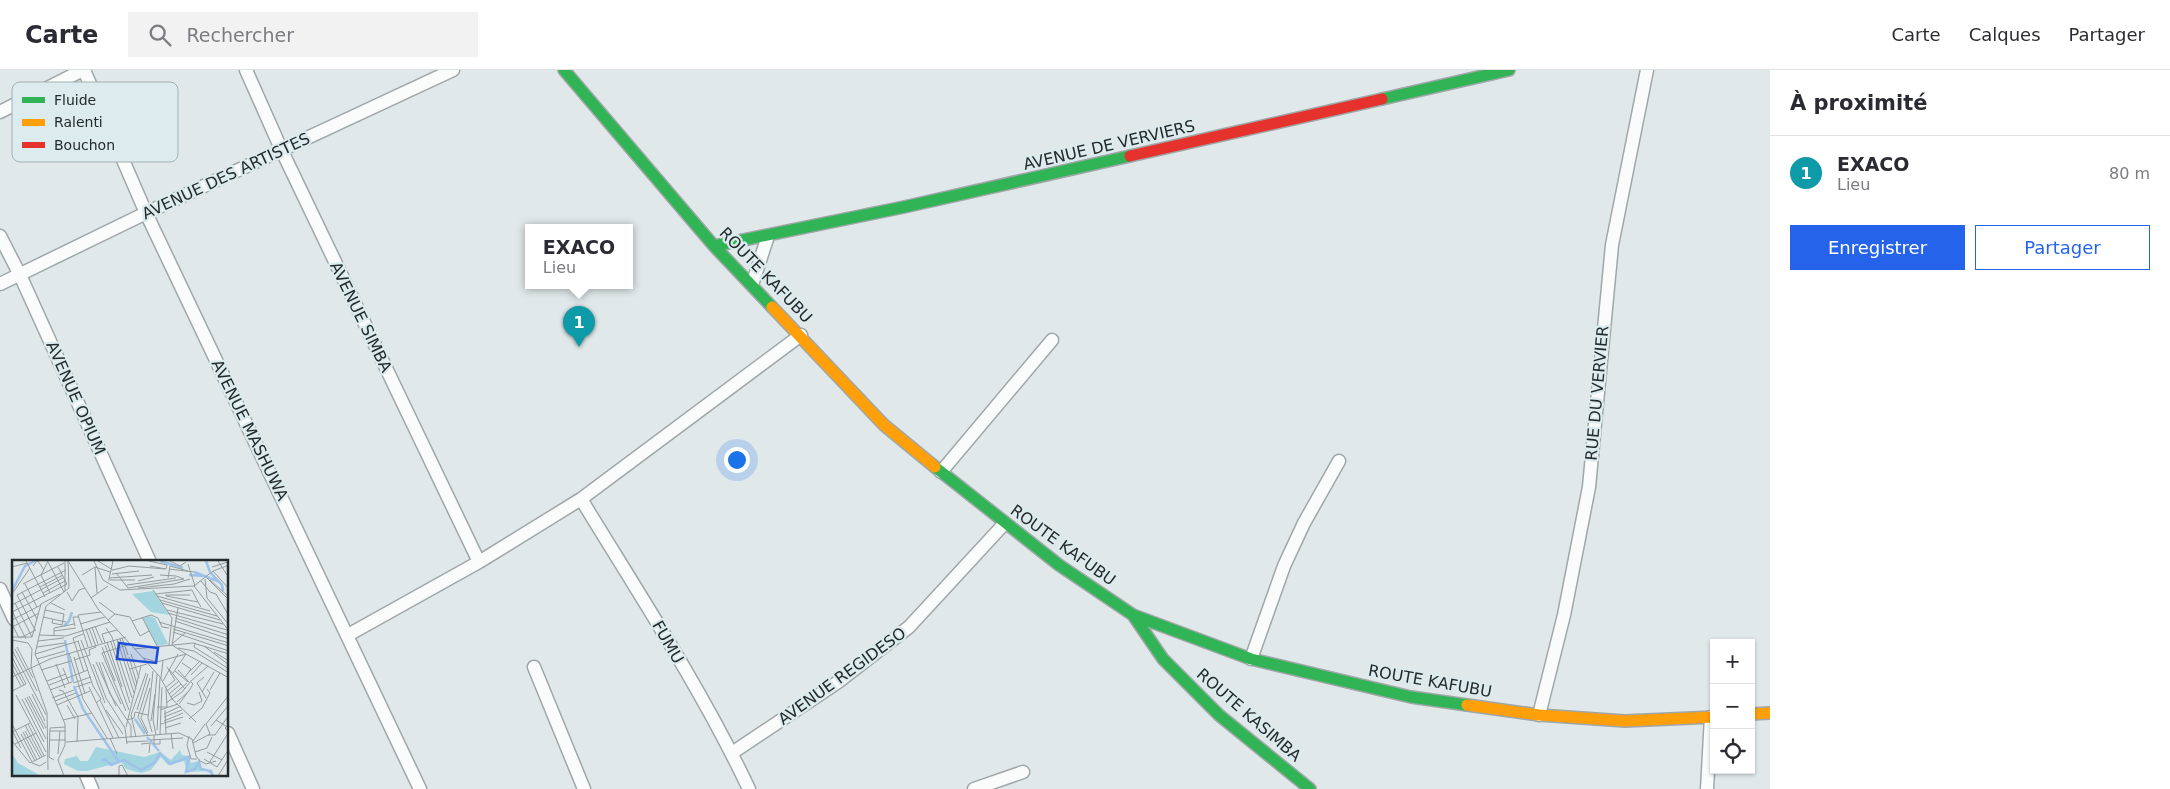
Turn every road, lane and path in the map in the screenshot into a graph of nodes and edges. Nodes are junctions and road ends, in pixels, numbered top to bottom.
1 (84, 70) edge
2 (246, 70) edge
3 (453, 70) edge
4 (564, 70) edge
5 (1509, 70) edge
6 (1647, 70) edge
7 (60, 82) edge
8 (89, 82) edge
9 (12, 106) edge
10 (0, 112) edge
11 (282, 151) junction
12 (124, 162) edge
13 (146, 213) junction
14 (0, 236) edge
15 (768, 236) junction
16 (714, 246) junction
17 (20, 275) junction
18 (0, 284) edge
19 (752, 285) junction
20 (801, 335) junction
21 (1052, 340) dead end
22 (1339, 461) dead end
23 (941, 472) junction
24 (581, 499) junction
25 (1005, 523) junction
26 (149, 560) edge
27 (479, 562) junction
28 (0, 589) edge
29 (12, 615) edge
30 (1133, 615) junction
31 (348, 635) junction
32 (1251, 659) junction
33 (534, 667) dead end
34 (1770, 713) edge
35 (1755, 714) edge
36 (1540, 715) junction
37 (1710, 717) edge
38 (1712, 729) edge
39 (229, 735) edge
40 (732, 753) junction
41 (1023, 772) dead end
42 (86, 776) edge
43 (92, 789) edge
44 (253, 789) edge
45 (420, 789) edge
46 (584, 789) edge
47 (749, 789) edge
48 (974, 789) edge
49 (1310, 789) edge
50 (1707, 789) edge

1 - 7 street
1 - 8 street, AVENUE MASHUWA
2 - 11 street, AVENUE SIMBA
3 - 11 street, AVENUE DES ARTISTES
4 - 16 main road, ROUTE KAFUBU
5 - 15 main road, AVENUE DE VERVIERS
6 - 36 street, RUE DU VERVIER
9 - 10 street
11 - 13 street, AVENUE DES ARTISTES
11 - 27 street, AVENUE SIMBA
12 - 13 street, AVENUE MASHUWA
13 - 17 street, AVENUE DES ARTISTES
13 - 31 street, AVENUE MASHUWA
14 - 17 street, AVENUE OPIUM
15 - 16 main road, AVENUE DE VERVIERS
15 - 19 street
16 - 19 main road, ROUTE KAFUBU
17 - 18 street, AVENUE DES ARTISTES
17 - 26 street, AVENUE OPIUM
19 - 20 main road, ROUTE KAFUBU
20 - 23 main road, ROUTE KAFUBU
20 - 24 street
21 - 23 street
22 - 32 street
23 - 25 main road, ROUTE KAFUBU
24 - 27 street
24 - 40 street, FUMU
25 - 30 main road, ROUTE KAFUBU
25 - 40 street, AVENUE REGIDESO
27 - 31 street
28 - 29 street
30 - 32 main road, ROUTE KAFUBU
30 - 49 main road, ROUTE KASIMBA
31 - 45 street, AVENUE MASHUWA
32 - 36 main road, ROUTE KAFUBU
33 - 46 street
34 - 35 main road
36 - 37 main road, ROUTE KAFUBU
38 - 50 street
39 - 44 street
40 - 47 street, FUMU
41 - 48 street
42 - 43 street

